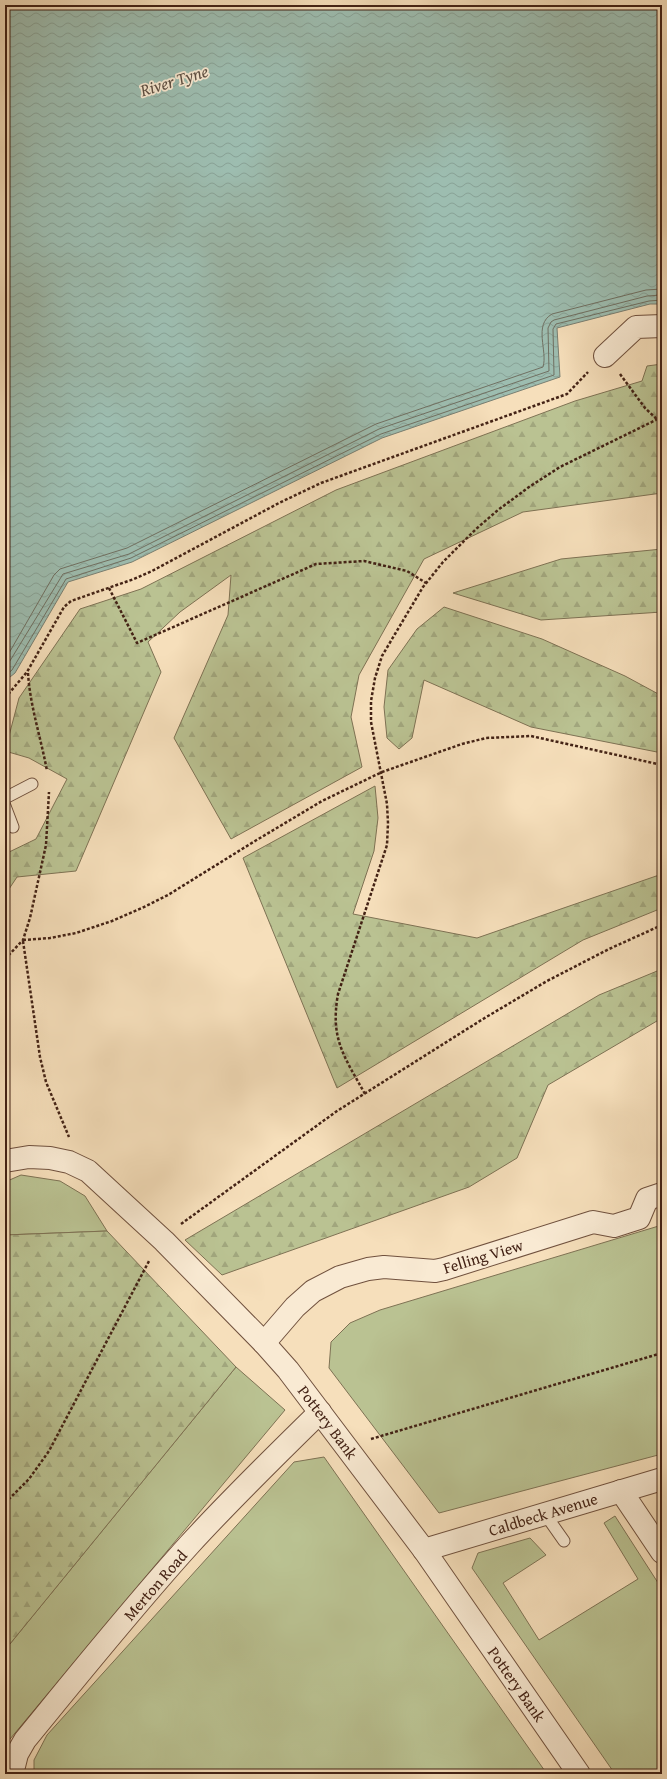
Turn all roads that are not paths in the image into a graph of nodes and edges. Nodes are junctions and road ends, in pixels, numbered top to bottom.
1 (662, 326) edge
2 (605, 356) road end
3 (32, 784) dead end
4 (5, 798) edge
5 (5, 806) edge
6 (13, 827) dead end
7 (5, 1161) edge
8 (662, 1194) edge
9 (264, 1343) junction
10 (320, 1412) junction
11 (662, 1479) edge
12 (621, 1491) junction
13 (545, 1514) junction
14 (564, 1541) dead end
15 (424, 1550) junction
16 (662, 1552) edge
17 (12, 1774) edge
18 (579, 1774) edge

1 - 2 street
3 - 4 lane
5 - 6 lane
7 - 9 street, Pottery Bank
8 - 9 street, Felling View
9 - 10 street, Pottery Bank
10 - 15 street, Pottery Bank
10 - 17 street, Merton Road
11 - 12 street, Caldbeck Avenue
12 - 13 street, Caldbeck Avenue
12 - 16 street
13 - 14 lane
13 - 15 street, Caldbeck Avenue
15 - 18 street, Pottery Bank

